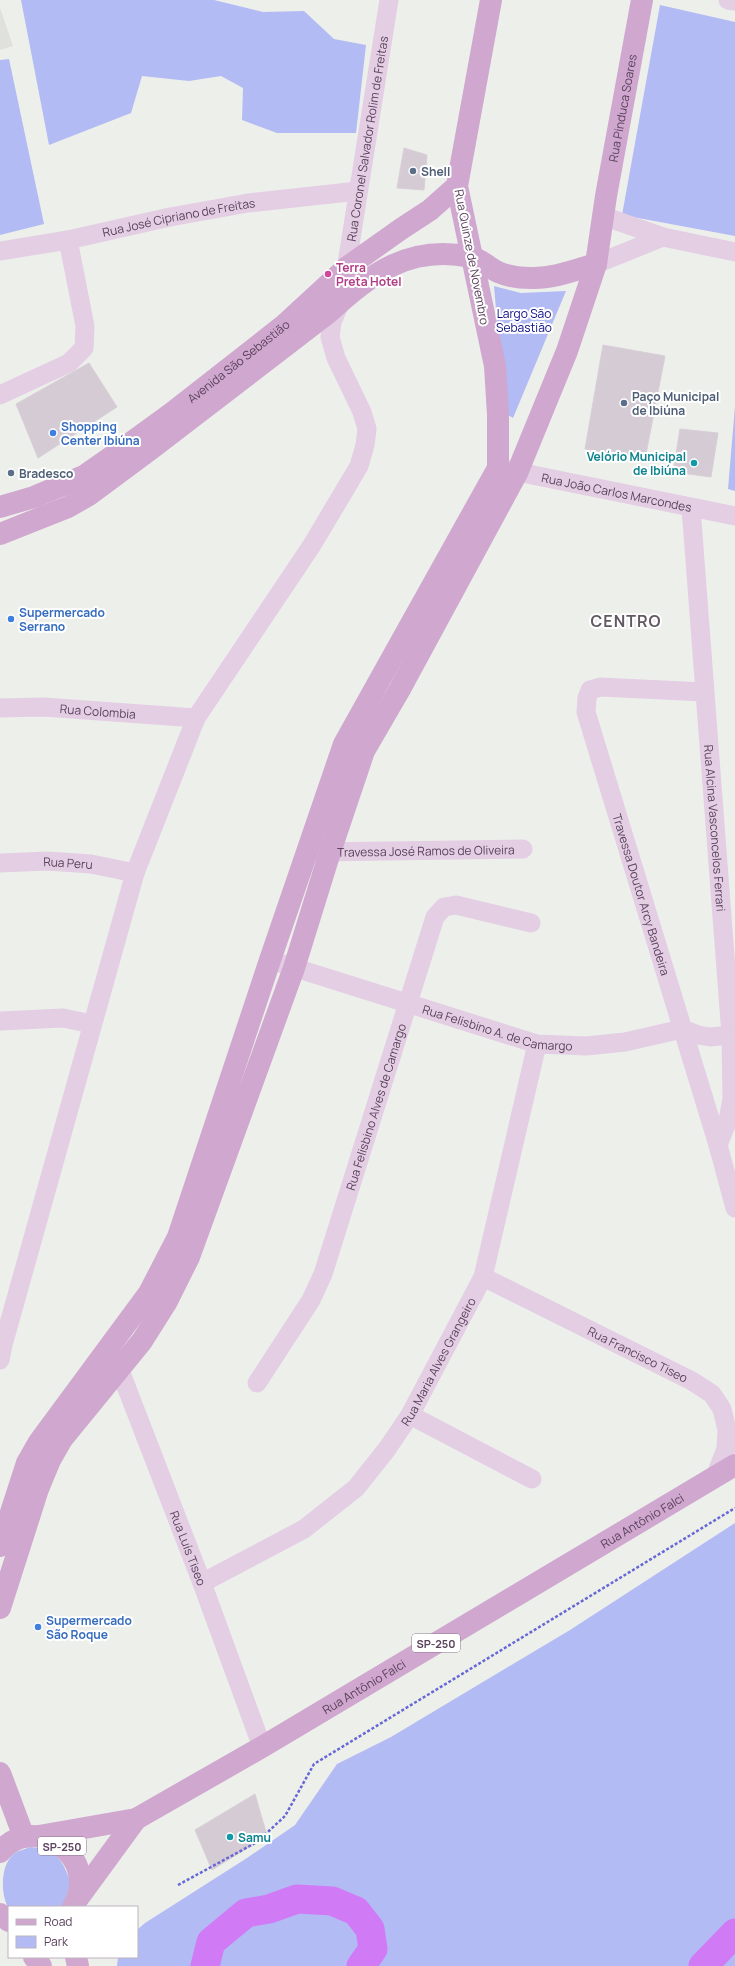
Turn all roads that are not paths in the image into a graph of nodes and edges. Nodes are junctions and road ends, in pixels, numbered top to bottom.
1 (389, 0) edge
2 (491, 0) edge
3 (642, 0) edge
4 (728, 0) edge
5 (735, 1) edge
6 (457, 186) junction
7 (358, 191) junction
8 (603, 216) junction
9 (663, 237) junction
10 (68, 240) junction
11 (0, 251) edge
12 (735, 252) edge
13 (473, 257) junction
14 (596, 264) junction
15 (346, 268) junction
16 (341, 301) junction
17 (0, 395) edge
18 (507, 470) junction
19 (58, 486) junction
20 (0, 507) edge
21 (68, 507) junction
22 (691, 508) junction
23 (735, 516) edge
24 (0, 534) edge
25 (704, 692) junction
26 (0, 708) edge
27 (196, 718) junction
28 (344, 744) junction
29 (364, 751) junction
30 (523, 849) dead end
31 (307, 852) junction
32 (330, 852) junction
33 (0, 863) edge
34 (136, 873) junction
35 (531, 923) dead end
36 (270, 960) junction
37 (294, 968) junction
38 (407, 1005) junction
39 (0, 1021) edge
40 (92, 1024) junction
41 (682, 1029) junction
42 (731, 1035) junction
43 (537, 1044) junction
44 (718, 1145) junction
45 (735, 1208) edge
46 (482, 1277) junction
47 (1, 1347) edge
48 (112, 1362) junction
49 (257, 1383) dead end
50 (410, 1415) junction
51 (735, 1465) edge
52 (715, 1477) junction
53 (532, 1479) dead end
54 (0, 1546) edge
55 (202, 1583) junction
56 (0, 1608) edge
57 (262, 1747) junction
58 (0, 1773) edge
59 (136, 1819) junction
60 (32, 1837) junction
61 (0, 1850) edge
62 (76, 1902) edge
63 (35, 1958) edge
64 (41, 1966) edge

1 - 7 street, Rua Coronel Salvador Rolim de Freitas
2 - 6 main road, Rua Quinze de Novembro
3 - 8 main road, Rua Pinduca Soares
4 - 5 street
6 - 13 main road, Rua Quinze de Novembro
6 - 15 main road, Avenida São Sebastião
7 - 10 street, Rua José Cipriano de Freitas
7 - 15 street, Rua Coronel Salvador Rolim de Freitas
8 - 9 street
8 - 14 main road, Rua Pinduca Soares
9 - 12 street
9 - 14 street
10 - 11 street, Rua José Cipriano de Freitas
10 - 17 street
13 - 14 main road
13 - 16 main road, Avenida São Sebastião
13 - 18 main road, Rua Quinze de Novembro
14 - 18 main road, Rua Pinduca Soares
15 - 16 street, Rua Coronel Salvador Rolim de Freitas
15 - 19 main road, Avenida São Sebastião
16 - 21 main road, Avenida São Sebastião
16 - 27 street, Rua Coronel Salvador Rolim de Freitas
18 - 22 street, Rua João Carlos Marcondes
18 - 28 main road
18 - 29 main road
19 - 20 main road, Avenida São Sebastião
19 - 21 main road
21 - 24 main road, Avenida São Sebastião
22 - 23 street, Rua João Carlos Marcondes
22 - 25 street, Rua Alcina Vasconcelos Ferrari
25 - 41 street, Travessa Doutor Arcy Bandeira
25 - 42 street, Rua Alcina Vasconcelos Ferrari
26 - 27 street, Rua Colombia
27 - 34 street, Rua Coronel Salvador Rolim de Freitas
28 - 29 main road
28 - 31 main road
29 - 32 main road
30 - 32 street, Travessa José Ramos de Oliveira
31 - 32 street, Travessa José Ramos de Oliveira
31 - 36 main road
32 - 37 main road
33 - 34 street, Rua Peru
34 - 40 street, Rua Coronel Salvador Rolim de Freitas
35 - 38 street, Rua Felisbino Alves de Camargo
36 - 37 street, Rua Felisbino A. de Camargo
36 - 48 main road
37 - 38 street, Rua Felisbino A. de Camargo
37 - 48 main road
38 - 43 street, Rua Felisbino A. de Camargo
38 - 49 street, Rua Felisbino Alves de Camargo
39 - 40 street
40 - 47 street, Rua Coronel Salvador Rolim de Freitas
41 - 42 street
41 - 43 street, Rua Felisbino A. de Camargo
41 - 44 street, Travessa Doutor Arcy Bandeira
42 - 44 street, Rua Alcina Vasconcelos Ferrari
43 - 46 street, Rua Maria Alves Grangeiro
44 - 45 street, Travessa Doutor Arcy Bandeira
46 - 50 street, Rua Maria Alves Grangeiro
46 - 52 street, Rua Francisco Tiseo
48 - 54 main road
48 - 55 street, Rua Luís Tiseo
48 - 56 main road
50 - 53 street
50 - 55 street, Rua Maria Alves Grangeiro
51 - 52 main road, Rua Antônio Falci / SP-250
52 - 57 main road, Rua Antônio Falci / SP-250
55 - 57 street, Rua Luís Tiseo
57 - 59 main road, Rua Antônio Falci / SP-250
58 - 60 main road
59 - 60 main road, Rua Antônio Falci / SP-250
59 - 62 main road, Rua Antônio Falci / SP-250
60 - 61 main road, SP-250
60 - 62 main road, SP-250
63 - 64 main road

